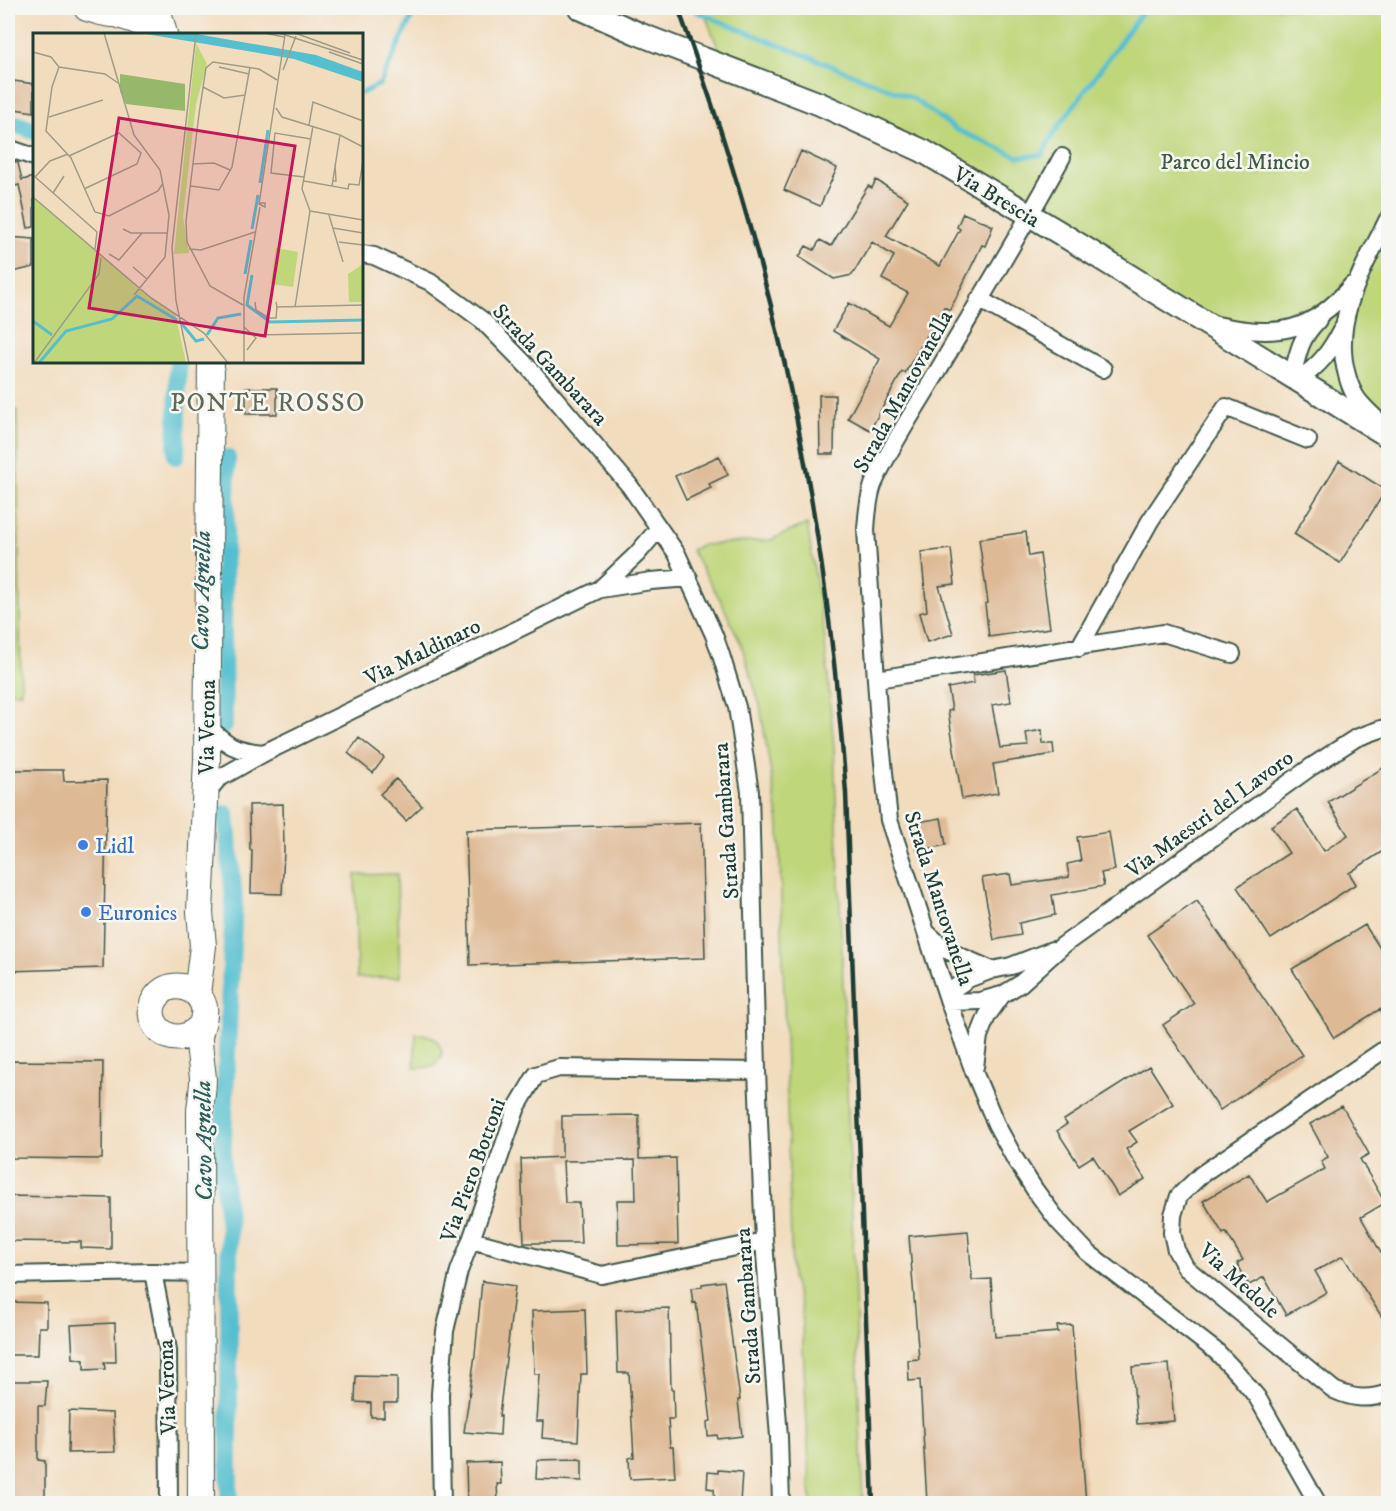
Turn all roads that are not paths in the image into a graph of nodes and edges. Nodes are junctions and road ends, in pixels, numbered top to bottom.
1 (87, 8) edge
2 (157, 8) edge
3 (580, 8) edge
4 (129, 11) edge
5 (155, 33) edge
6 (164, 33) edge
7 (8, 148) edge
8 (1062, 157) dead end
9 (33, 158) edge
10 (1030, 216) junction
11 (1389, 219) edge
12 (363, 254) edge
13 (1360, 275) junction
14 (980, 299) junction
15 (1325, 313) junction
16 (1200, 321) junction
17 (1343, 328) junction
18 (211, 363) edge
19 (1103, 369) dead end
20 (1295, 378) junction
21 (1389, 433) edge
22 (1308, 440) dead end
23 (659, 528) junction
24 (689, 578) junction
25 (600, 589) junction
26 (1079, 648) junction
27 (1232, 654) dead end
28 (877, 680) junction
29 (207, 726) junction
30 (1389, 728) edge
31 (264, 753) junction
32 (205, 795) junction
33 (200, 912) junction
34 (925, 931) junction
35 (1062, 946) junction
36 (992, 970) junction
37 (172, 987) junction
38 (197, 994) junction
39 (1002, 995) junction
40 (948, 997) junction
41 (200, 1027) junction
42 (167, 1036) junction
43 (1389, 1047) edge
44 (757, 1071) junction
45 (974, 1072) junction
46 (200, 1111) junction
47 (471, 1240) junction
48 (764, 1241) junction
49 (153, 1272) junction
50 (200, 1273) junction
51 (8, 1275) edge
52 (1389, 1393) edge
53 (169, 1503) edge
54 (201, 1503) edge
55 (442, 1503) edge
56 (781, 1503) edge
57 (1317, 1503) edge

1 - 4 main road
2 - 6 main road
3 - 10 main road, Via Brescia
4 - 5 main road
7 - 9 street
8 - 10 street, Strada Mantovanella
10 - 14 street, Strada Mantovanella
10 - 16 main road, Via Brescia
11 - 13 street
12 - 23 street, Strada Gambarara
13 - 15 street
13 - 17 street
14 - 19 street
14 - 28 street, Strada Mantovanella
15 - 16 street
15 - 20 street
16 - 20 main road, Via Brescia
17 - 20 street
17 - 21 street
18 - 29 main road, Via Verona
20 - 21 main road, Via Brescia
22 - 26 street
23 - 24 street, Strada Gambarara
23 - 25 street, Via Maldinaro
24 - 25 street, Via Maldinaro
24 - 44 street, Strada Gambarara
25 - 31 street, Via Maldinaro
26 - 27 street
26 - 28 street
28 - 34 street, Strada Mantovanella
29 - 31 street
29 - 32 main road, Via Verona
30 - 35 street, Via Maestri del Lavoro
31 - 32 street, Via Maldinaro
32 - 33 main road, Via Verona
33 - 37 main road, Via Verona
33 - 38 main road, Via Verona
34 - 36 street
34 - 40 street, Strada Mantovanella
35 - 36 street
35 - 39 street
36 - 40 street
37 - 38 main road
37 - 42 main road, Via Verona
38 - 41 main road, Via Verona
39 - 40 street
39 - 45 street
40 - 45 street, Strada Mantovanella
41 - 42 main road
41 - 46 main road, Via Verona
42 - 46 main road, Via Verona
43 - 52 street, Via Medole
44 - 47 street, Via Piero Bottoni
44 - 48 street, Strada Gambarara
45 - 57 street, Strada Mantovanella
46 - 50 main road, Via Verona
47 - 48 street
47 - 55 street, Via Piero Bottoni
48 - 56 street, Strada Gambarara
49 - 50 street
49 - 51 street
49 - 53 street, Via Verona
50 - 54 main road, Via Verona

